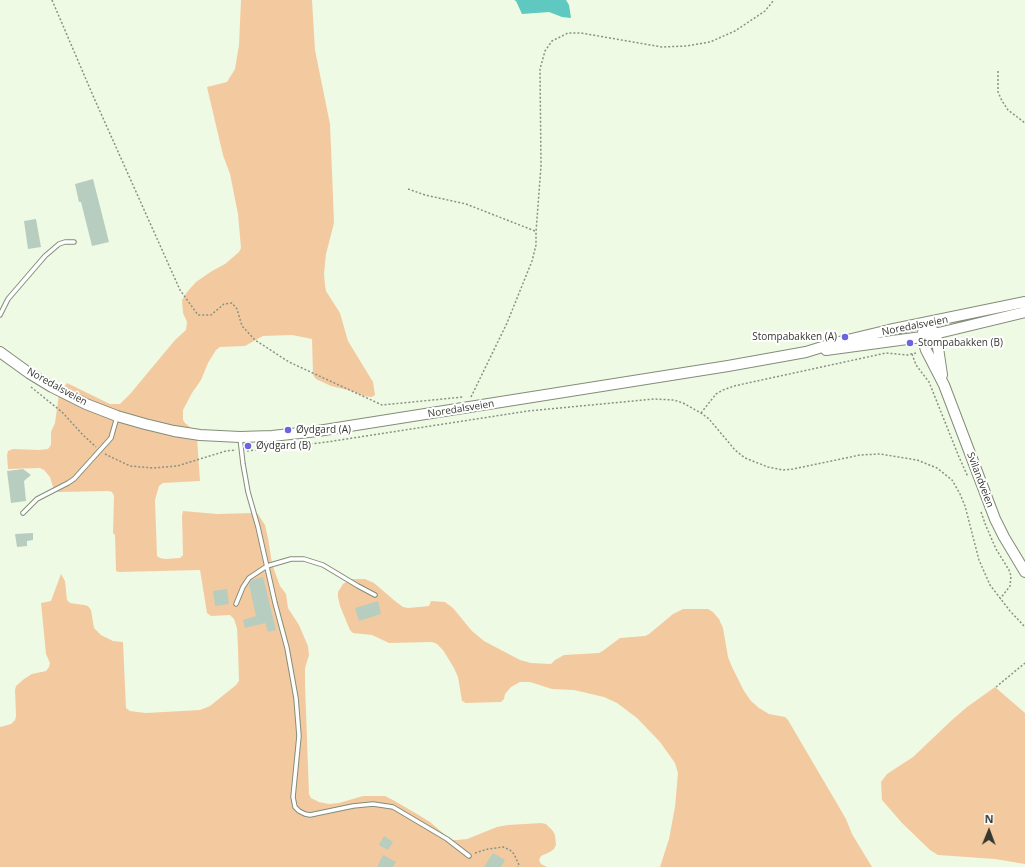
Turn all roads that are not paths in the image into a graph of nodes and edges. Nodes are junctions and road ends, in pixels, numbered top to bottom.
1 (74, 242) dead end
2 (1025, 302) edge
3 (1025, 312) edge
4 (0, 316) edge
5 (925, 324) junction
6 (936, 334) junction
7 (922, 337) junction
8 (0, 352) edge
9 (806, 352) junction
10 (944, 385) junction
11 (117, 416) junction
12 (240, 437) junction
13 (23, 513) dead end
14 (267, 566) junction
15 (1025, 572) edge
16 (375, 594) dead end
17 (236, 604) dead end
18 (469, 856) road end

1 - 4 lane
2 - 5 main road, Noredalsveien
3 - 6 main road, Noredalsveien
5 - 6 main road
5 - 7 main road
5 - 9 main road, Noredalsveien
6 - 7 main road, Noredalsveien
6 - 10 main road, Svilandveien
7 - 9 main road, Noredalsveien
7 - 10 main road, Svilandveien
8 - 11 main road, Noredalsveien
9 - 12 main road, Noredalsveien
10 - 15 main road, Svilandveien
11 - 12 main road, Noredalsveien
11 - 13 lane
12 - 14 lane
14 - 16 lane
14 - 17 lane
14 - 18 lane

